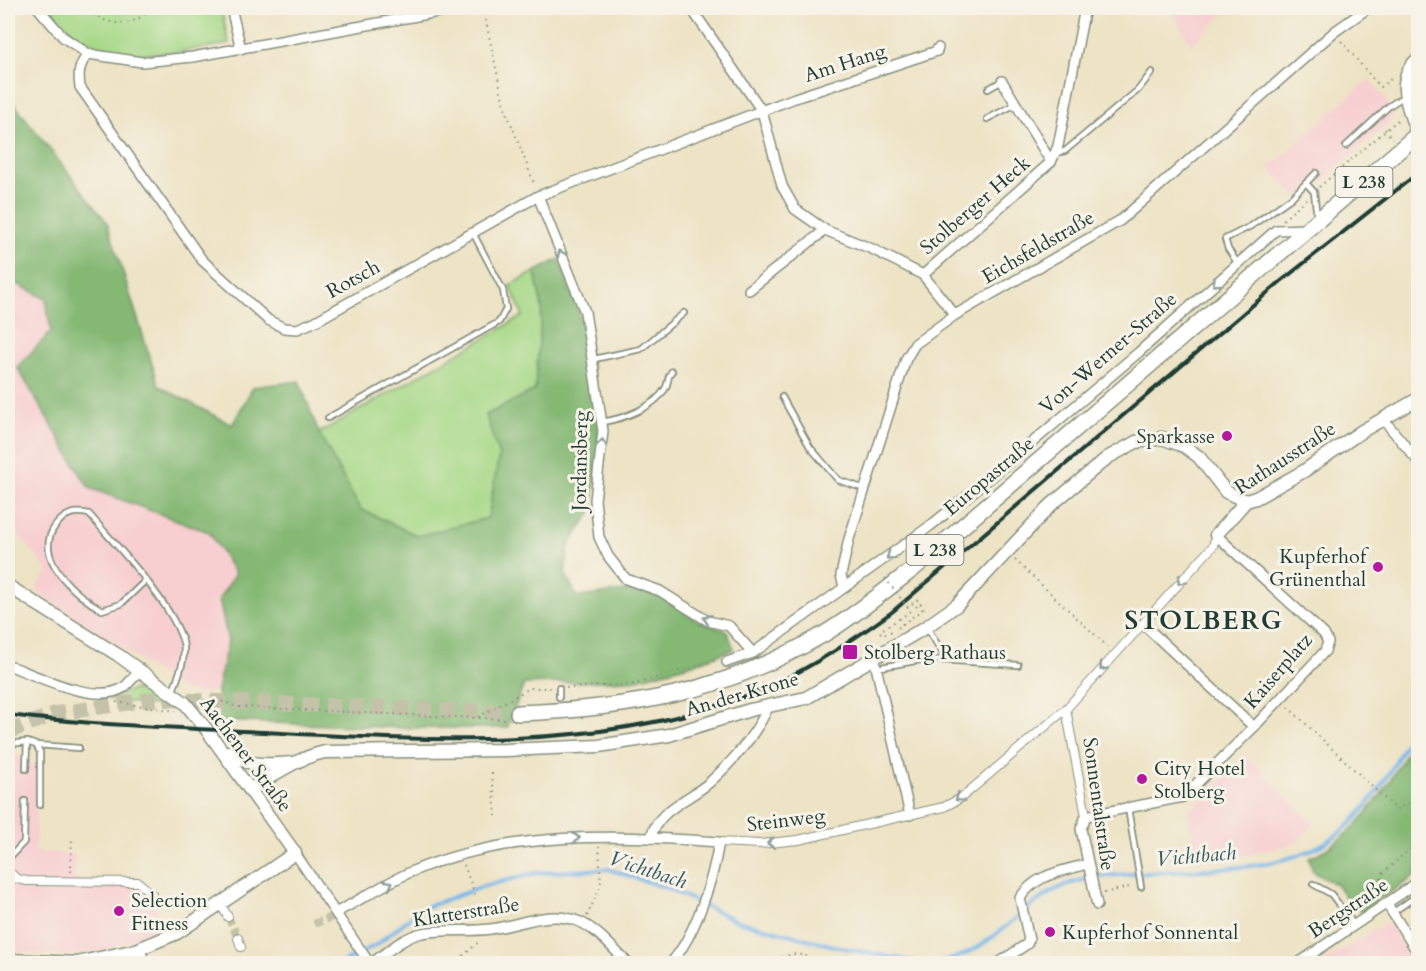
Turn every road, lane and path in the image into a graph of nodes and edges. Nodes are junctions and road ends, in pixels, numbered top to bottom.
1 (38, 8) edge
2 (83, 8) edge
3 (151, 8) edge
4 (231, 8) edge
5 (460, 8) edge
6 (483, 8) edge
7 (691, 8) edge
8 (1085, 8) edge
9 (1368, 8) edge
10 (1341, 42) dead end
11 (938, 48) dead end
12 (241, 49) junction
13 (88, 54) junction
14 (1419, 59) edge
15 (1152, 72) dead end
16 (1391, 78) dead end
17 (1002, 81) joint
18 (988, 89) dead end
19 (1406, 96) junction
20 (1016, 104) junction
21 (762, 111) junction
22 (1410, 112) junction
23 (987, 119) dead end
24 (1418, 135) edge
25 (1346, 146) dead end
26 (1053, 157) junction
27 (1316, 173) dead end
28 (1306, 183) junction
29 (1314, 192) junction
30 (538, 196) junction
31 (1314, 226) junction
32 (825, 230) junction
33 (1276, 230) junction
34 (473, 233) junction
35 (1238, 264) junction
36 (923, 275) junction
37 (749, 291) dead end
38 (684, 313) dead end
39 (955, 315) junction
40 (594, 359) junction
41 (672, 371) dead end
42 (782, 397) dead end
43 (1419, 399) edge
44 (328, 418) dead end
45 (1383, 419) junction
46 (602, 422) junction
47 (1419, 461) edge
48 (865, 489) junction
49 (1246, 501) junction
50 (1216, 536) junction
51 (1006, 551) junction
52 (885, 578) dead end
53 (145, 581) junction
54 (8, 586) edge
55 (844, 587) junction
56 (920, 603) junction
57 (912, 604) dead end
58 (924, 608) junction
59 (912, 609) junction
60 (930, 624) junction
61 (1143, 624) junction
62 (895, 630) junction
63 (907, 638) junction
64 (1118, 651) junction
65 (753, 653) junction
66 (946, 659) junction
67 (727, 662) joint
68 (875, 663) junction
69 (1018, 665) dead end
70 (8, 666) edge
71 (139, 671) junction
72 (559, 688) junction
73 (88, 693) junction
74 (172, 694) junction
75 (559, 697) dead end
76 (510, 699) junction
77 (1280, 699) junction
78 (185, 703) junction
79 (770, 705) junction
80 (1066, 709) junction
81 (520, 711) junction
82 (476, 718) junction
83 (1254, 727) junction
84 (27, 742) junction
85 (8, 744) edge
86 (36, 745) junction
87 (219, 746) junction
88 (79, 748) dead end
89 (292, 763) junction
90 (26, 769) dead end
91 (492, 773) dead end
92 (251, 789) junction
93 (1419, 796) edge
94 (26, 801) dead end
95 (40, 805) dead end
96 (1128, 808) junction
97 (910, 815) junction
98 (496, 816) dead end
99 (1086, 816) junction
100 (72, 836) dead end
101 (651, 838) junction
102 (719, 842) junction
103 (1419, 842) edge
104 (295, 853) junction
105 (461, 856) junction
106 (8, 859) edge
107 (599, 861) dead end
108 (1088, 867) junction
109 (8, 871) edge
110 (71, 873) dead end
111 (1419, 882) edge
112 (1313, 884) dead end
113 (1140, 885) joint
114 (1104, 893) dead end
115 (152, 894) dead end
116 (1419, 895) edge
117 (476, 897) dead end
118 (220, 903) junction
119 (1097, 905) dead end
120 (1384, 906) junction
121 (1419, 910) edge
122 (1392, 913) junction
123 (336, 915) junction
124 (228, 917) tunnel mouth
125 (1350, 919) junction
126 (1419, 919) edge
127 (582, 923) junction
128 (238, 938) tunnel mouth
129 (482, 939) dead end
130 (241, 947) dead end
131 (140, 949) junction
132 (1419, 953) edge
133 (693, 959) dead end
134 (8, 960) edge
135 (369, 961) edge
136 (146, 963) edge
137 (454, 963) edge
138 (629, 963) edge
139 (670, 963) edge
140 (720, 963) edge
141 (772, 963) edge
142 (824, 963) edge
143 (997, 963) edge
144 (1297, 963) edge

1 - 13 street
2 - 3 path
4 - 12 street
5 - 12 street
6 - 30 path
7 - 21 street
8 - 26 street, Stolberger Heck
9 - 39 street, Eichsfeldstraße
10 - 16 path
11 - 21 street, Am Hang
12 - 13 street
13 - 34 street, Rotsch
14 - 19 street
15 - 26 lane
17 - 18 lane
17 - 20 street, Stolberger Heck
19 - 22 street
19 - 25 lane
20 - 23 lane
20 - 26 street, Stolberger Heck
21 - 30 street, Rotsch
21 - 32 street
22 - 24 street
22 - 29 path
24 - 31 main road, Europastraße / L 238
26 - 36 street, Stolberger Heck
27 - 28 lane
28 - 29 lane
28 - 35 lane
29 - 31 lane
29 - 33 path
30 - 34 street, Rotsch
40 -> 30 street, Jordansberg
31 - 33 street
31 - 81 main road, Europastraße / L 238
32 - 36 street
32 - 37 street
33 - 35 street, Von-Werner-Straße
34 - 44 lane
35 -> 55 street, Von-Werner-Straße
36 - 39 street
38 - 40 lane
39 - 48 street, Eichsfeldstraße
40 - 46 street, Jordansberg
41 - 46 lane
42 - 48 lane
43 - 45 street, Rathausstraße
45 - 47 street
45 - 49 street, Rathausstraße
65 -> 46 street, Jordansberg
48 - 55 street, Eichsfeldstraße
49 - 50 street, Rathausstraße
49 - 51 street, An der Krone
50 -> 61 street, Rathausstraße
50 - 77 street, Kaiserplatz
51 - 60 street, An der Krone
51 - 64 path
52 - 59 path, bridge
53 - 53 lane
53 - 74 lane
54 - 71 street, Aachener Straße
55 - 65 street, Von-Werner-Straße
56 - 57 path
56 - 58 path
56 - 59 path
58 - 59 path
58 - 60 path
60 - 63 street, An der Krone
60 - 66 lane
61 - 64 street, Steinweg
61 - 83 street, Kaiserplatz
62 - 62 path
62 - 63 path
63 - 68 street, An der Krone
64 -> 80 street, Steinweg
65 - 67 street, Von-Werner-Straße
66 - 68 lane
66 - 69 lane
67 - 72 path
68 - 79 street, An der Krone
68 - 97 street
70 - 73 street
71 - 73 street
71 - 74 street, Aachener Straße
72 - 75 lane
72 - 76 path
73 - 78 path
74 - 78 street, Aachener Straße
76 - 81 path
76 - 82 path
77 - 83 street, Kaiserplatz
77 - 93 path
78 - 82 path
78 - 87 street, Aachener Straße
79 - 89 street, An der Krone
79 - 101 street
80 -> 97 street, Steinweg
80 - 99 street, Sonnentalstraße
81 - 82 path
83 - 96 street
84 - 85 lane
84 - 86 lane
84 - 90 lane
86 - 88 lane
86 - 95 lane
87 - 89 street
87 - 92 street, Aachener Straße
89 - 92 street, An der Krone
91 - 98 path
92 - 104 street, Aachener Straße
94 - 106 lane
96 - 99 street
96 - 113 lane
97 -> 102 street, Steinweg
99 - 108 street, Sonnentalstraße
100 - 110 path
101 - 102 street, Steinweg
105 -> 101 street, Steinweg
102 - 139 street
103 - 120 path
104 - 118 street
104 - 123 street, Aachener Straße
105 - 117 path
123 -> 105 street, Steinweg
107 - 127 path
108 - 119 street, Sonnentalstraße
108 - 143 street
109 - 115 street
111 - 120 street, Bergstraße
112 - 125 lane
113 - 114 path
116 - 122 lane
118 - 124 street
118 - 131 street
120 - 122 street
120 - 125 street, Bergstraße
121 - 126 path
122 - 132 street
123 - 135 street, Aachener Straße
125 - 144 street, Bergstraße
127 - 135 street, Klatterstraße
127 - 138 street, Klatterstraße
128 - 130 street
129 - 137 path
131 - 134 street
131 - 136 street
133 - 140 path
141 - 142 path

